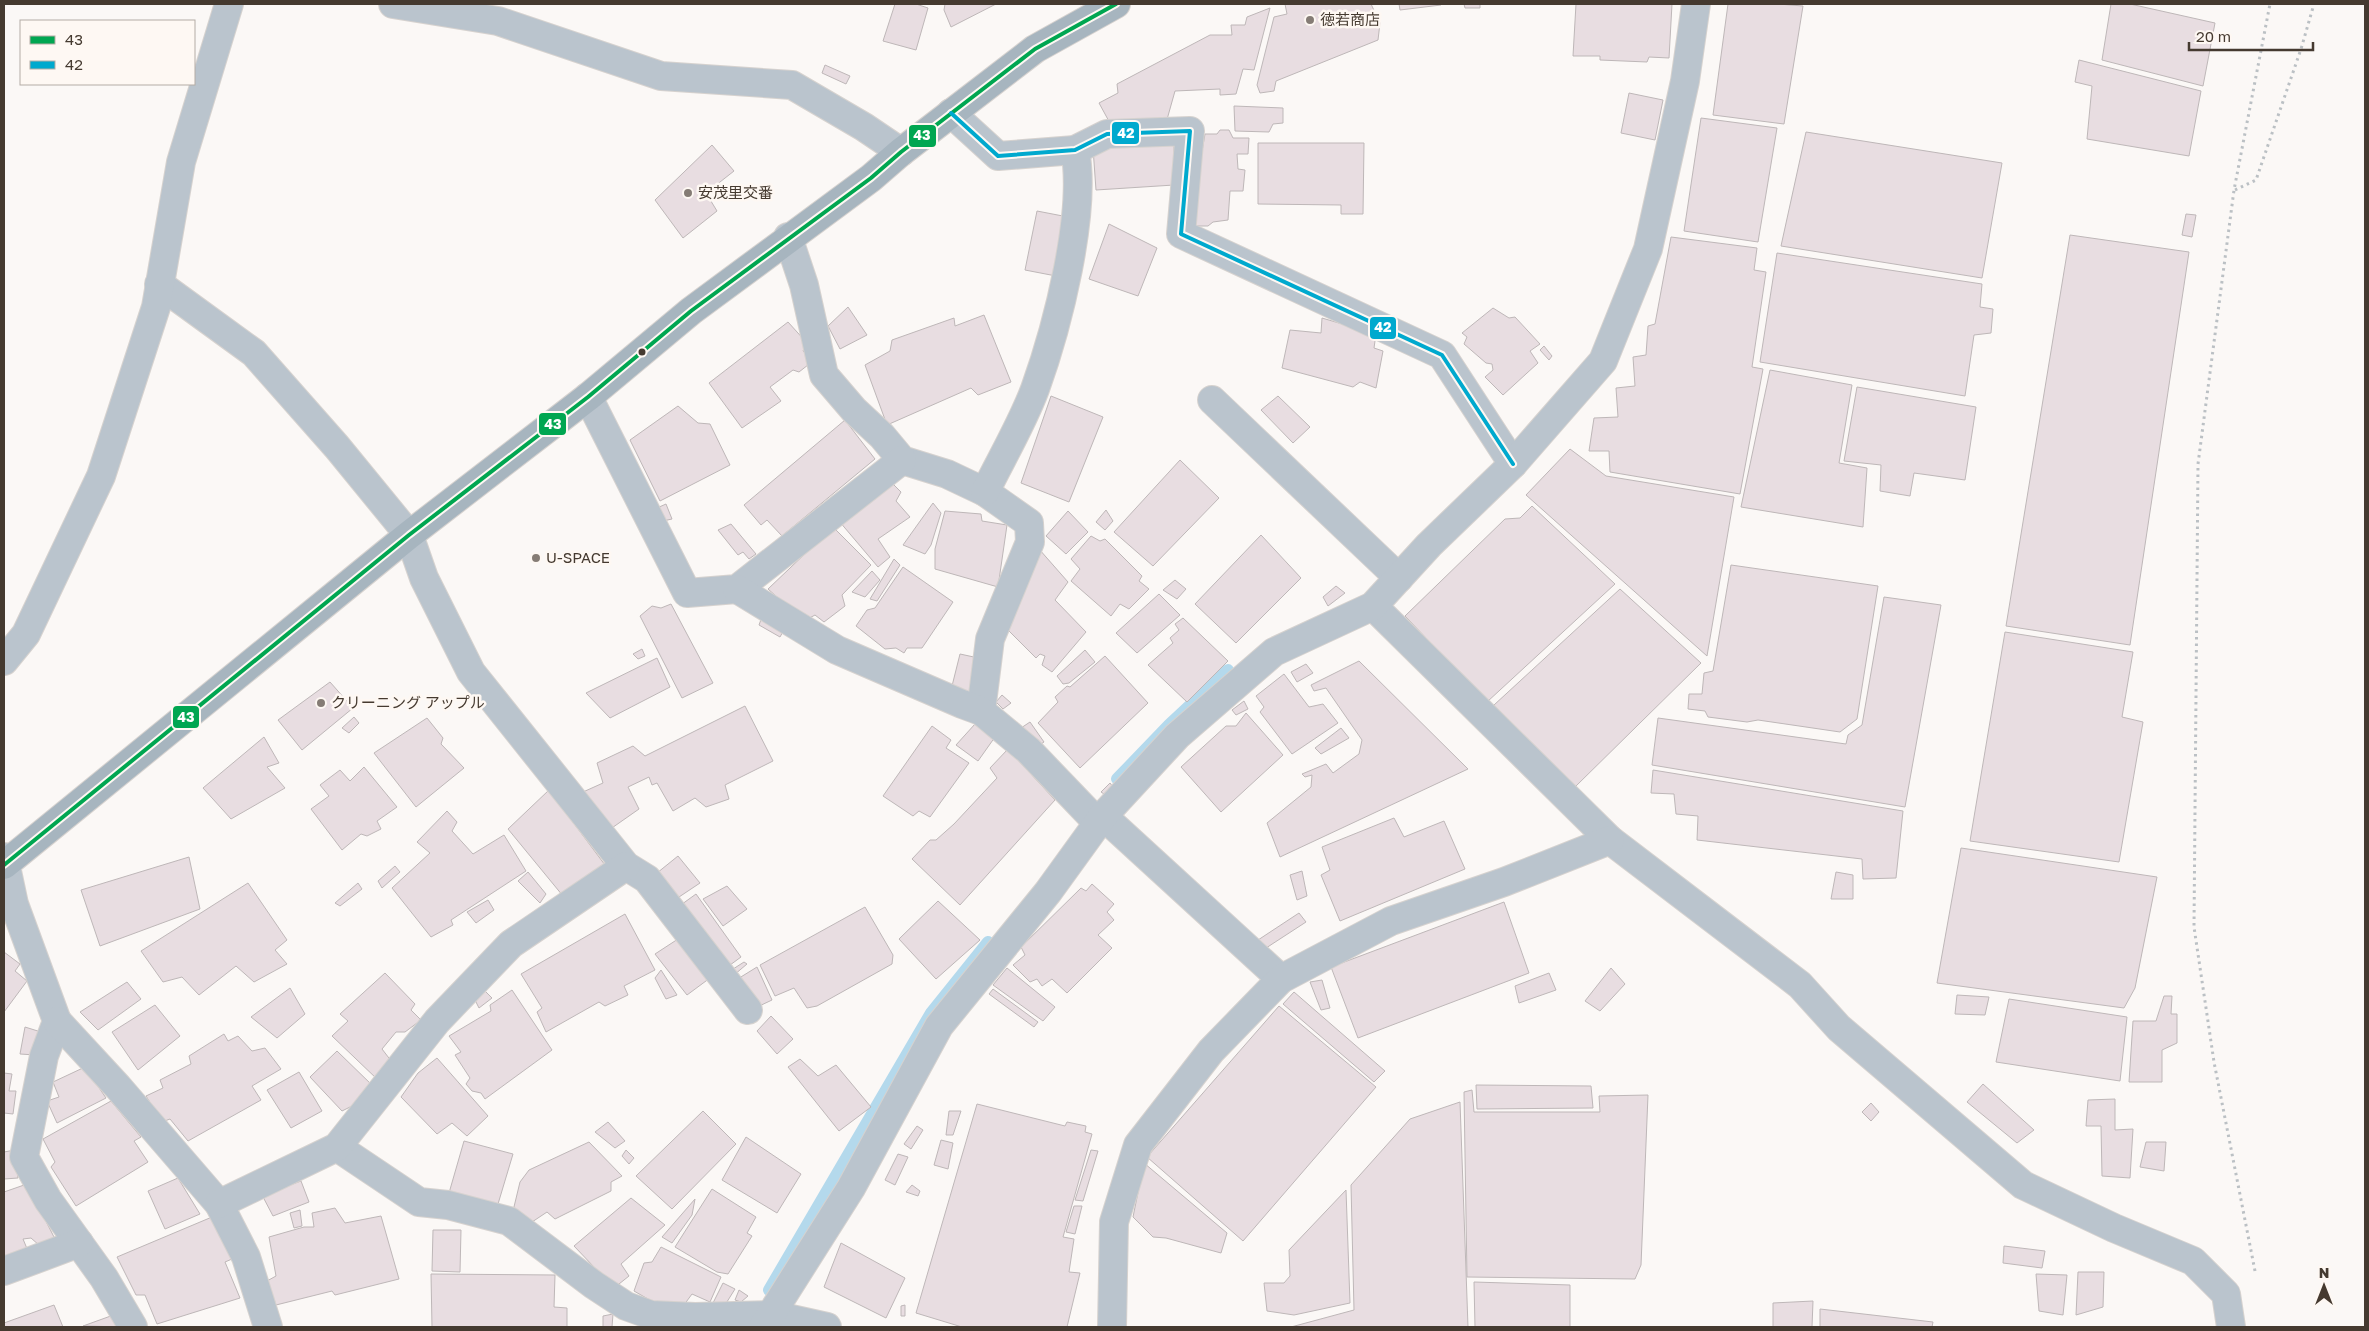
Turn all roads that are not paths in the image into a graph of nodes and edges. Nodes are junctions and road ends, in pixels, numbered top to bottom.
1 (229, 4) edge
2 (394, 4) edge
3 (1116, 4) edge
4 (1696, 4) edge
5 (951, 112) junction
6 (1075, 150) junction
7 (901, 152) junction
8 (788, 237) junction
9 (159, 284) junction
10 (588, 397) junction
11 (1212, 400) dead end
12 (902, 460) junction
13 (1513, 464) junction
14 (985, 492) junction
15 (409, 535) junction
16 (1399, 578) junction
17 (737, 588) junction
18 (1373, 606) junction
19 (4, 660) edge
20 (981, 711) junction
21 (1100, 820) junction
22 (1610, 840) junction
23 (4, 862) edge
24 (626, 866) junction
25 (1281, 980) junction
26 (748, 1010) dead end
27 (57, 1021) junction
28 (337, 1147) junction
29 (218, 1204) junction
30 (79, 1244) junction
31 (4, 1271) edge
32 (768, 1321) edge
33 (133, 1327) edge
34 (268, 1327) edge
35 (827, 1327) edge
36 (1112, 1327) edge
37 (2231, 1327) edge

1 - 9 street
2 - 7 street
3 - 5 highway
4 - 13 street
5 - 6 street
5 - 7 highway
6 - 13 street
6 - 14 street
7 - 8 highway
8 - 10 highway
8 - 12 street
9 - 15 street
9 - 19 street
10 - 15 highway
10 - 17 street
11 - 16 street
12 - 14 street
12 - 17 street
13 - 16 street
14 - 20 street
15 - 23 highway
15 - 24 street
16 - 18 street
17 - 20 street
18 - 21 street
18 - 22 street
20 - 21 street
21 - 25 street
21 - 32 street
22 - 25 street
22 - 37 street
23 - 27 street
24 - 26 street
24 - 28 street
25 - 36 street
27 - 29 street
27 - 30 street
28 - 29 street
28 - 32 street
29 - 34 street
30 - 31 street
30 - 33 street
32 - 35 street

